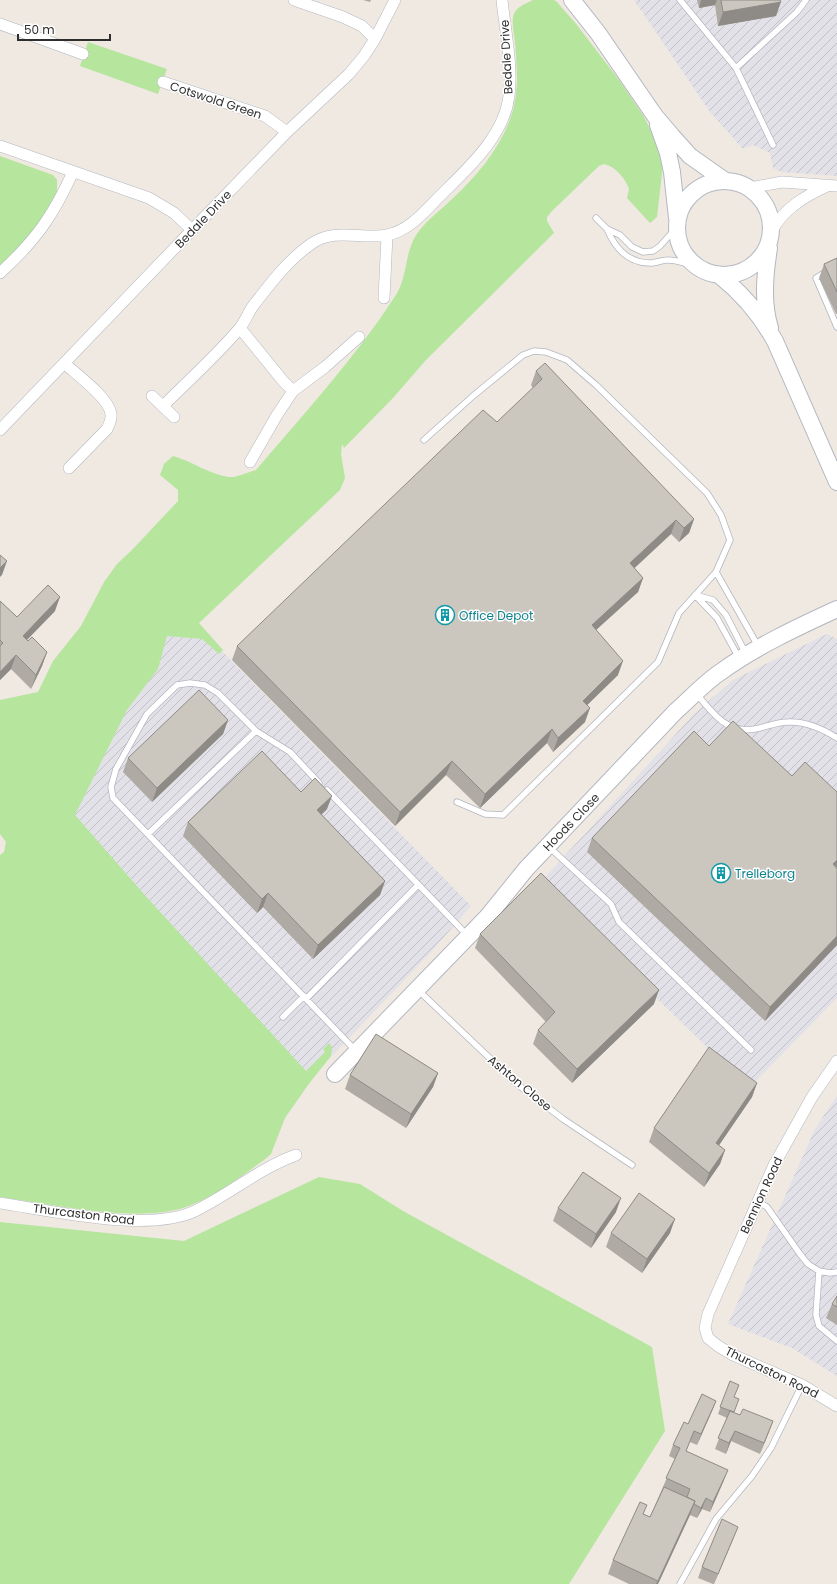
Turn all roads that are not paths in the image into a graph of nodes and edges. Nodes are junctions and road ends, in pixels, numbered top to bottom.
1 (294, 0) edge
2 (395, 0) edge
3 (502, 0) edge
4 (572, 0) edge
5 (680, 0) edge
6 (806, 0) edge
7 (0, 24) edge
8 (375, 39) junction
9 (83, 54) dead end
10 (736, 68) junction
11 (163, 82) dead end
12 (656, 116) junction
13 (287, 132) junction
14 (773, 145) dead end
15 (0, 146) edge
16 (73, 172) junction
17 (724, 180) junction
18 (832, 186) edge
19 (750, 188) junction
20 (596, 218) dead end
21 (677, 223) junction
22 (607, 229) junction
23 (192, 230) junction
24 (771, 235) junction
25 (387, 236) junction
26 (837, 265) edge
27 (703, 270) junction
28 (0, 273) edge
29 (719, 275) junction
30 (384, 298) dead end
31 (837, 327) edge
32 (240, 328) junction
33 (359, 337) dead end
34 (775, 341) junction
35 (64, 363) junction
36 (293, 391) junction
37 (152, 396) dead end
38 (163, 406) junction
39 (174, 417) dead end
40 (0, 430) edge
41 (424, 440) dead end
42 (250, 462) dead end
43 (70, 468) dead end
44 (837, 482) edge
45 (716, 572) junction
46 (695, 595) junction
47 (837, 609) edge
48 (748, 654) junction
49 (696, 693) junction
50 (256, 732) junction
51 (837, 738) edge
52 (456, 802) dead end
53 (148, 834) junction
54 (548, 846) junction
55 (418, 886) junction
56 (468, 937) junction
57 (418, 990) junction
58 (305, 998) junction
59 (283, 1017) dead end
60 (751, 1050) dead end
61 (356, 1051) junction
62 (837, 1061) edge
63 (335, 1074) dead end
64 (296, 1156) dead end
65 (632, 1165) dead end
66 (757, 1201) junction
67 (0, 1203) edge
68 (819, 1271) junction
69 (837, 1272) edge
70 (708, 1338) joint
71 (837, 1341) edge
72 (802, 1385) junction
73 (837, 1406) edge
74 (680, 1584) edge

1 - 8 street
2 - 8 street, Bedale Drive
3 - 25 street, Bedale Drive
4 - 12 street
5 - 10 lane
6 - 10 lane
7 - 9 street
8 - 13 street, Bedale Drive
10 - 14 lane
11 - 13 street, Cotswold Green
12 - 17 street
12 - 21 street
13 - 23 street, Bedale Drive
15 - 16 street
16 - 23 street
16 - 28 street
17 - 19 street
17 - 21 street
18 - 19 street
18 - 24 street
19 - 24 street
20 - 22 lane
21 - 22 lane
21 - 27 street
22 - 27 lane
23 - 35 street, Bedale Drive
24 - 29 street
24 - 34 street
25 - 30 street
25 - 32 street, Bedale Drive
26 - 31 lane
27 - 29 street
29 - 34 street
32 - 36 street
32 - 38 street, Bedale Drive
33 - 36 street
34 - 44 street
35 - 40 street, Bedale Drive
35 - 43 street
36 - 42 street
37 - 38 street
38 - 39 street
41 - 45 lane
45 - 46 lane
45 - 48 lane
46 - 48 lane
46 - 48 lane
46 - 52 lane
47 - 48 street, Hoods Close
48 - 49 street, Hoods Close
49 - 51 lane
49 - 54 street, Hoods Close
50 - 53 lane
50 - 53 lane
50 - 55 lane
53 - 58 lane
54 - 56 street, Hoods Close
54 - 60 lane
55 - 56 lane
55 - 58 lane
56 - 57 street, Hoods Close
57 - 61 street, Hoods Close
57 - 65 lane, Ashton Close
58 - 59 lane
58 - 61 lane
61 - 63 street, Hoods Close
62 - 66 street, Bennion Road
64 - 67 street, Thurcaston Road
66 - 68 lane
66 - 70 street, Bennion Road
68 - 69 lane
68 - 71 lane
70 - 72 street, Thurcaston Road
72 - 73 street, Thurcaston Road
72 - 74 lane

